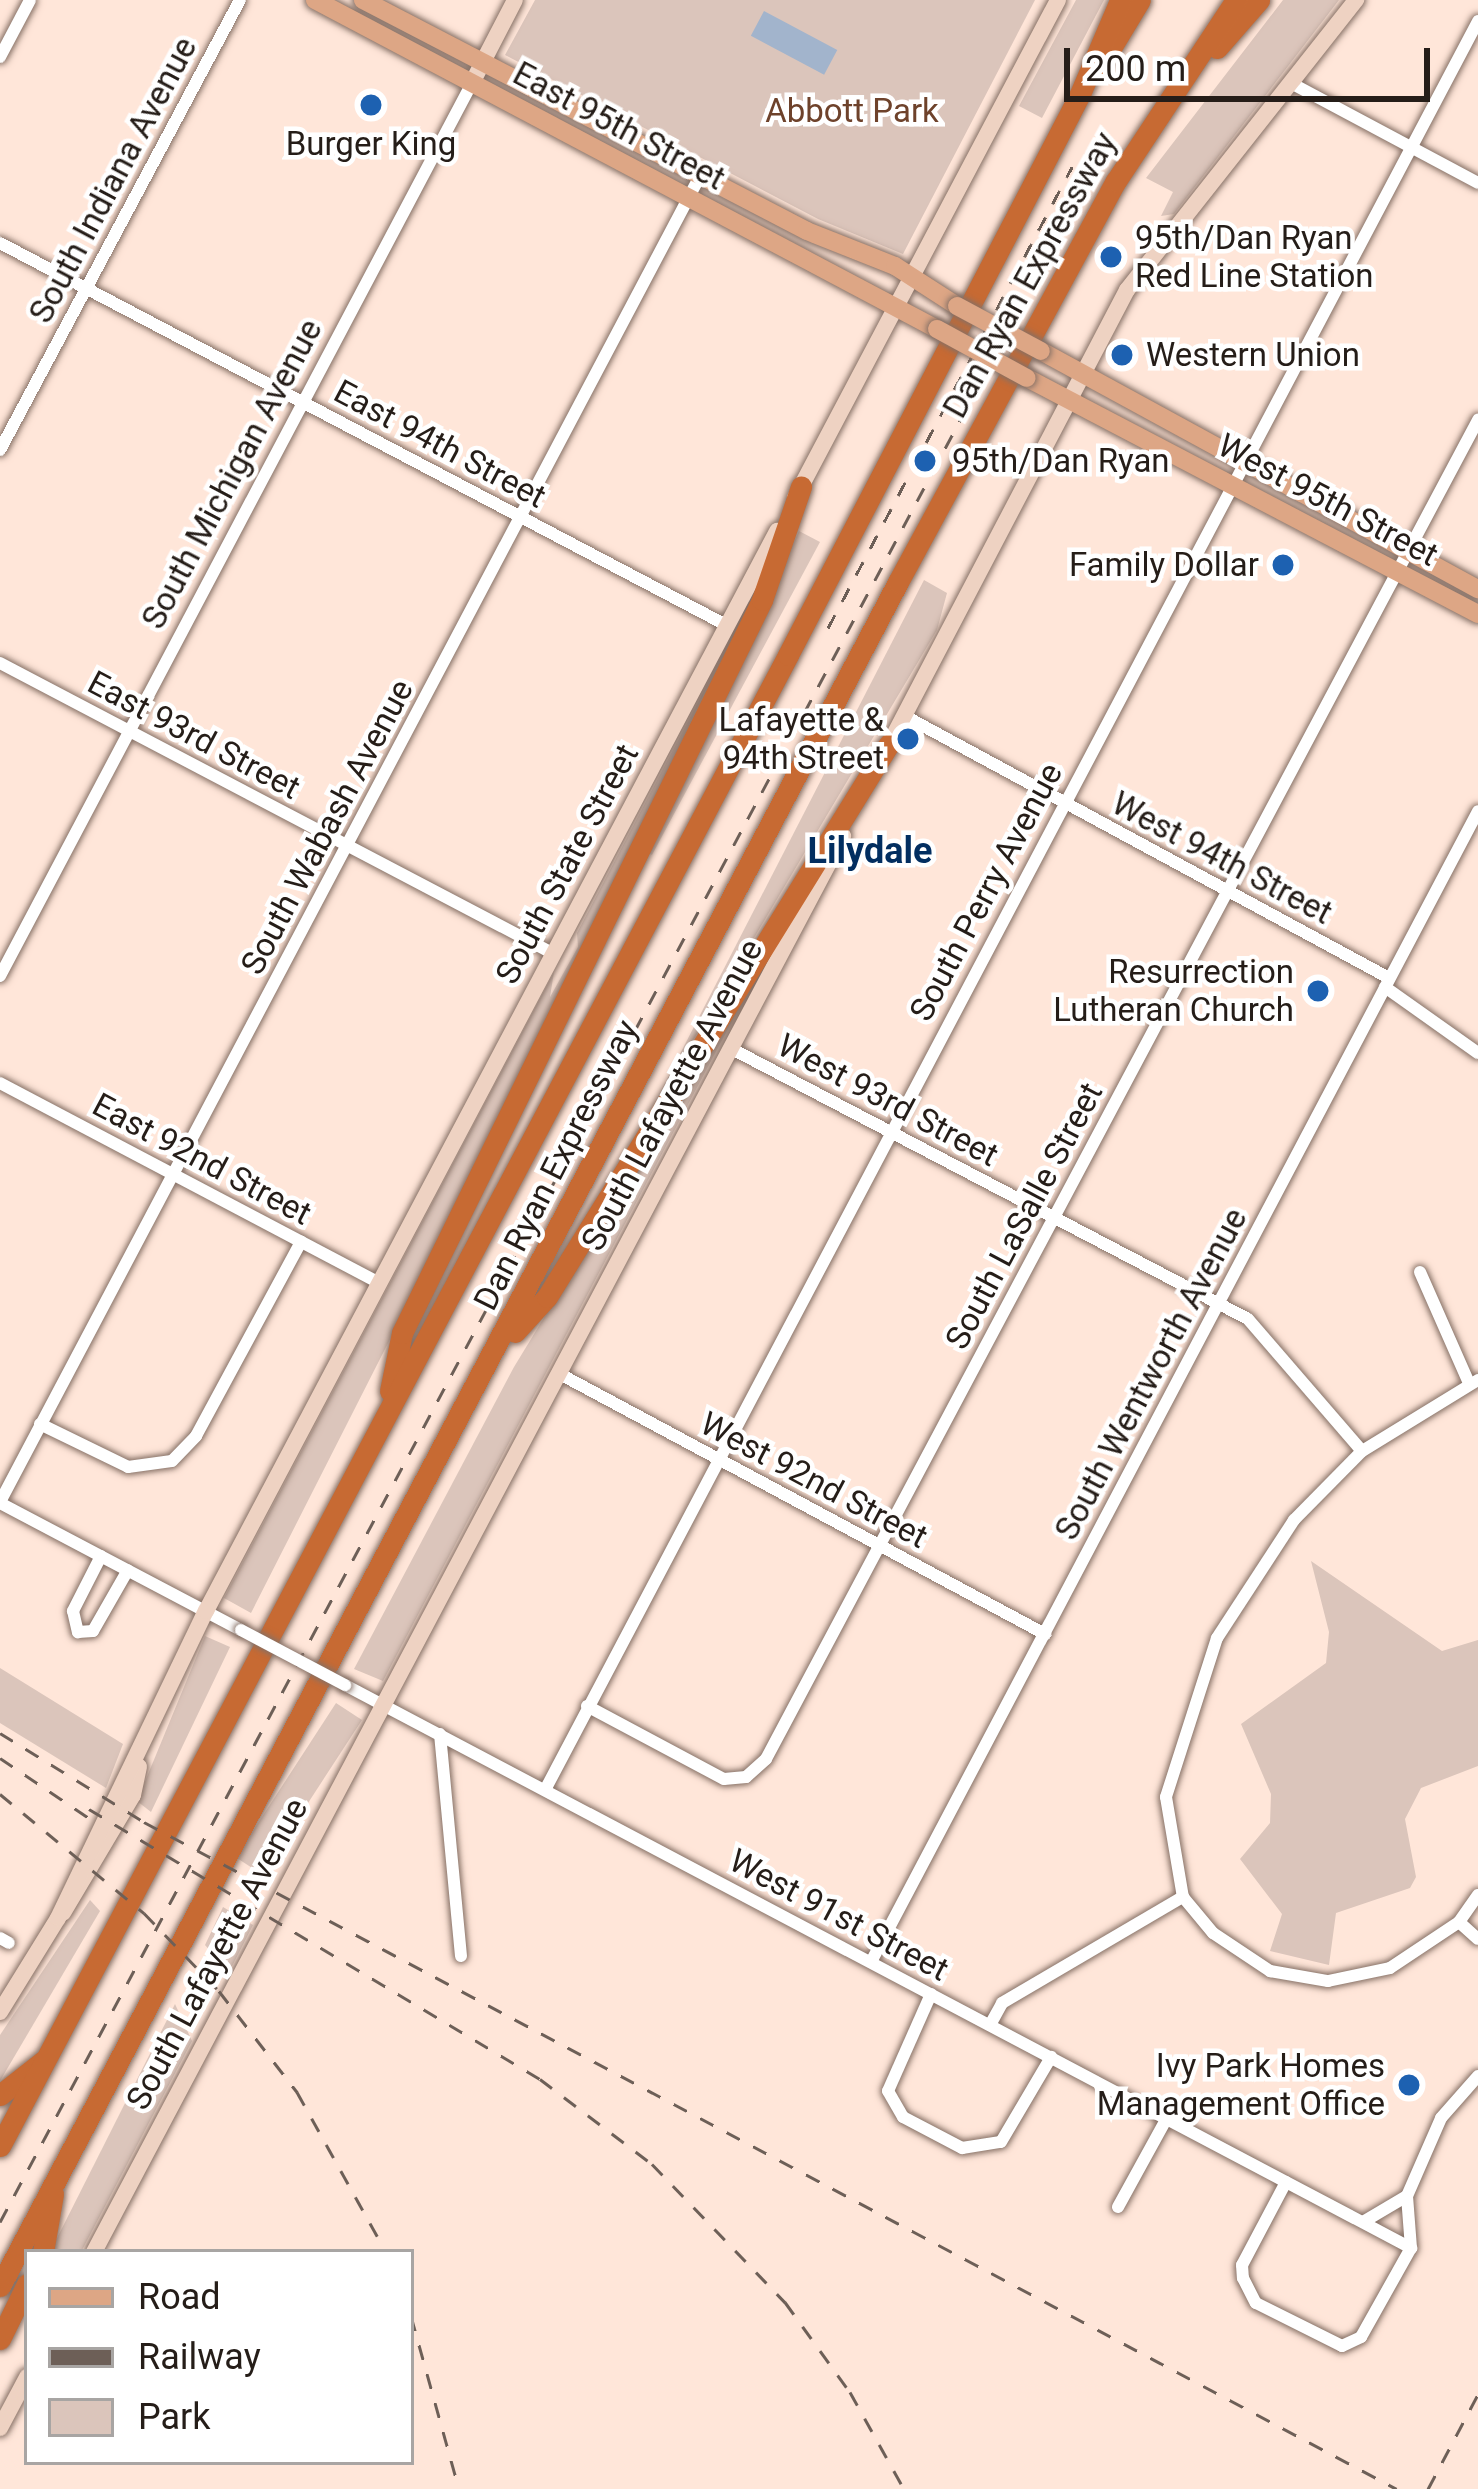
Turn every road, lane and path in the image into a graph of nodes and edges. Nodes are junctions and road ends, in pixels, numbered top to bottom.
1 (30, 0) edge
2 (240, 0) edge
3 (314, 0) edge
4 (363, 0) edge
5 (515, 0) edge
6 (1058, 0) edge
7 (1120, 0) edge
8 (1140, 0) edge
9 (1236, 0) edge
10 (1259, 0) edge
11 (1356, 0) edge
12 (1478, 21) edge
13 (0, 57) edge
14 (482, 62) junction
15 (472, 82) junction
16 (1184, 83) junction
17 (1291, 83) junction
18 (1080, 94) junction
19 (1412, 148) junction
20 (700, 176) junction
21 (1478, 183) edge
22 (690, 196) junction
23 (0, 243) edge
24 (911, 276) junction
25 (85, 289) junction
26 (895, 307) junction
27 (1082, 372) junction
28 (1070, 399) junction
29 (304, 403) junction
30 (1478, 420) edge
31 (0, 450) edge
32 (1243, 464) junction
33 (1232, 484) junction
34 (801, 487) junction
35 (522, 518) junction
36 (1408, 552) junction
37 (1398, 571) junction
38 (1478, 589) edge
39 (1478, 614) edge
40 (728, 626) junction
41 (0, 663) edge
42 (903, 716) junction
43 (130, 732) junction
44 (889, 744) junction
45 (1064, 803) junction
46 (1478, 811) edge
47 (348, 847) junction
48 (1227, 891) junction
49 (554, 954) junction
50 (0, 976) edge
51 (1387, 982) junction
52 (732, 1049) junction
53 (1478, 1053) edge
54 (0, 1083) edge
55 (890, 1132) junction
56 (174, 1174) junction
57 (1054, 1217) junction
58 (301, 1241) junction
59 (1420, 1272) dead end
60 (380, 1283) junction
61 (1218, 1303) junction
62 (495, 1355) junction
63 (558, 1373) junction
64 (1474, 1382) edge
65 (385, 1417) junction
66 (40, 1424) junction
67 (1362, 1451) junction
68 (717, 1459) junction
69 (0, 1502) edge
70 (880, 1546) junction
71 (101, 1556) junction
72 (128, 1570) junction
73 (206, 1611) junction
74 (1045, 1634) junction
75 (381, 1703) junction
76 (587, 1706) junction
77 (440, 1734) junction
78 (545, 1790) junction
79 (1478, 1895) edge
80 (1184, 1897) junction
81 (1459, 1922) junction
82 (1478, 1939) edge
83 (461, 1956) dead end
84 (871, 1962) junction
85 (931, 1994) junction
86 (0, 2012) edge
87 (990, 2025) junction
88 (48, 2057) junction
89 (1051, 2057) junction
90 (1478, 2076) edge
91 (0, 2095) edge
92 (1166, 2118) junction
93 (0, 2146) edge
94 (55, 2181) junction
95 (1286, 2182) junction
96 (1407, 2196) junction
97 (1118, 2207) dead end
98 (1363, 2222) junction
99 (1412, 2248) junction
100 (44, 2249) edge
101 (96, 2249) edge
102 (0, 2286) edge
103 (24, 2290) edge
104 (0, 2339) edge
105 (24, 2384) edge
106 (0, 2428) edge

1 - 13 street
2 - 25 street, South Indiana Avenue
3 - 15 main road, East 95th Street
4 - 14 main road, East 95th Street
5 - 14 main road, South Michigan Avenue
6 - 24 main road, South State Street
7 - 18 highway
8 - 18 highway
9 - 16 highway
10 - 16 highway
11 - 17 main road, South Lafayette Avenue
12 - 19 street, South Perry Avenue
14 - 15 main road, South Michigan Avenue
14 - 20 main road, East 95th Street
15 - 22 main road, East 95th Street
15 - 29 street, South Michigan Avenue
16 - 62 highway, Dan Ryan Expressway
17 - 19 street
17 - 27 main road, South Lafayette Avenue
18 - 65 highway, Dan Ryan Expressway
19 - 21 street
19 - 32 street, South Perry Avenue
20 - 22 street, South Wabash Avenue
20 - 24 main road, East 95th Street
22 - 26 main road, East 95th Street
22 - 35 street, South Wabash Avenue
23 - 25 street, East 94th Street
24 - 26 main road, South State Street
24 - 27 main road, West 95th Street, bridge
25 - 29 street, East 94th Street
25 - 31 street, South Indiana Avenue
26 - 28 main road, West 95th Street, bridge
26 - 34 main road, South State Street
27 - 28 main road, South Lafayette Avenue
27 - 32 main road, West 95th Street
28 - 33 main road, West 95th Street
28 - 42 main road, South Lafayette Avenue
29 - 35 street, East 94th Street
29 - 43 street, South Michigan Avenue
30 - 36 street, South LaSalle Street
32 - 33 street, South Perry Avenue
32 - 36 main road, West 95th Street
33 - 37 main road, West 95th Street
33 - 45 street, South Perry Avenue
34 - 40 main road, South State Street
34 - 65 highway
35 - 40 street, East 94th Street
35 - 47 street, South Wabash Avenue
36 - 37 street, South LaSalle Street
36 - 38 main road, West 95th Street
37 - 39 main road, West 95th Street
37 - 48 street, South LaSalle Street
40 - 49 main road, South State Street
41 - 43 street, East 93rd Street
42 - 44 main road, South Lafayette Avenue
42 - 45 street, West 94th Street
43 - 47 street, East 93rd Street
43 - 50 street, South Michigan Avenue
44 - 52 main road, South Lafayette Avenue
44 - 62 highway
45 - 48 street, West 94th Street
45 - 55 street, South Perry Avenue
46 - 51 street, South Wentworth Avenue
47 - 49 street, East 93rd Street
47 - 56 street, South Wabash Avenue
48 - 51 street, West 94th Street
48 - 57 street, South LaSalle Street
49 - 60 main road, South State Street
51 - 53 street, West 94th Street
51 - 61 street, South Wentworth Avenue
52 - 55 street, West 93rd Street
52 - 63 main road, South Lafayette Avenue
54 - 56 street, East 92nd Street
55 - 57 street, West 93rd Street
55 - 68 street, South Perry Avenue
56 - 58 street, East 92nd Street
56 - 66 street, South Wabash Avenue
57 - 61 street, West 93rd Street
57 - 70 street, South LaSalle Street
58 - 60 street, East 92nd Street
58 - 66 street
59 - 64 street
60 - 73 main road, South State Street
61 - 67 street, West 93rd Street
61 - 74 street, South Wentworth Avenue
62 - 94 highway, Dan Ryan Expressway
63 - 68 street, West 92nd Street
63 - 75 main road, South Lafayette Avenue
64 - 67 street
65 - 88 highway, Dan Ryan Expressway
66 - 69 street, South Wabash Avenue
67 - 80 street
68 - 70 street, West 92nd Street
68 - 76 street, South Perry Avenue
69 - 71 street, West 91st Street
70 - 74 street, West 92nd Street
70 - 76 street, South LaSalle Street
71 - 72 street, West 91st Street
71 - 72 street
72 - 73 street, West 91st Street
73 - 75 street, West 91st Street, bridge
73 - 86 main road, South State Street
74 - 84 street, South Wentworth Avenue
75 - 77 street, West 91st Street
75 - 101 main road, South Lafayette Avenue
76 - 78 street, South Perry Avenue
77 - 78 street, West 91st Street
77 - 83 street
78 - 84 street, West 91st Street
79 - 81 street
80 - 81 street
80 - 87 street
81 - 82 street
84 - 85 street, West 91st Street
85 - 87 street, West 91st Street
85 - 89 street
87 - 89 street, West 91st Street
88 - 91 highway
88 - 93 highway, Dan Ryan Expressway
89 - 92 street, West 91st Street
90 - 96 street
92 - 95 street, West 91st Street
92 - 97 street
94 - 100 highway
94 - 102 highway, Dan Ryan Expressway
95 - 98 street, West 91st Street
95 - 99 street
96 - 98 street
96 - 99 street
98 - 99 street, West 91st Street
103 - 104 highway
105 - 106 main road

